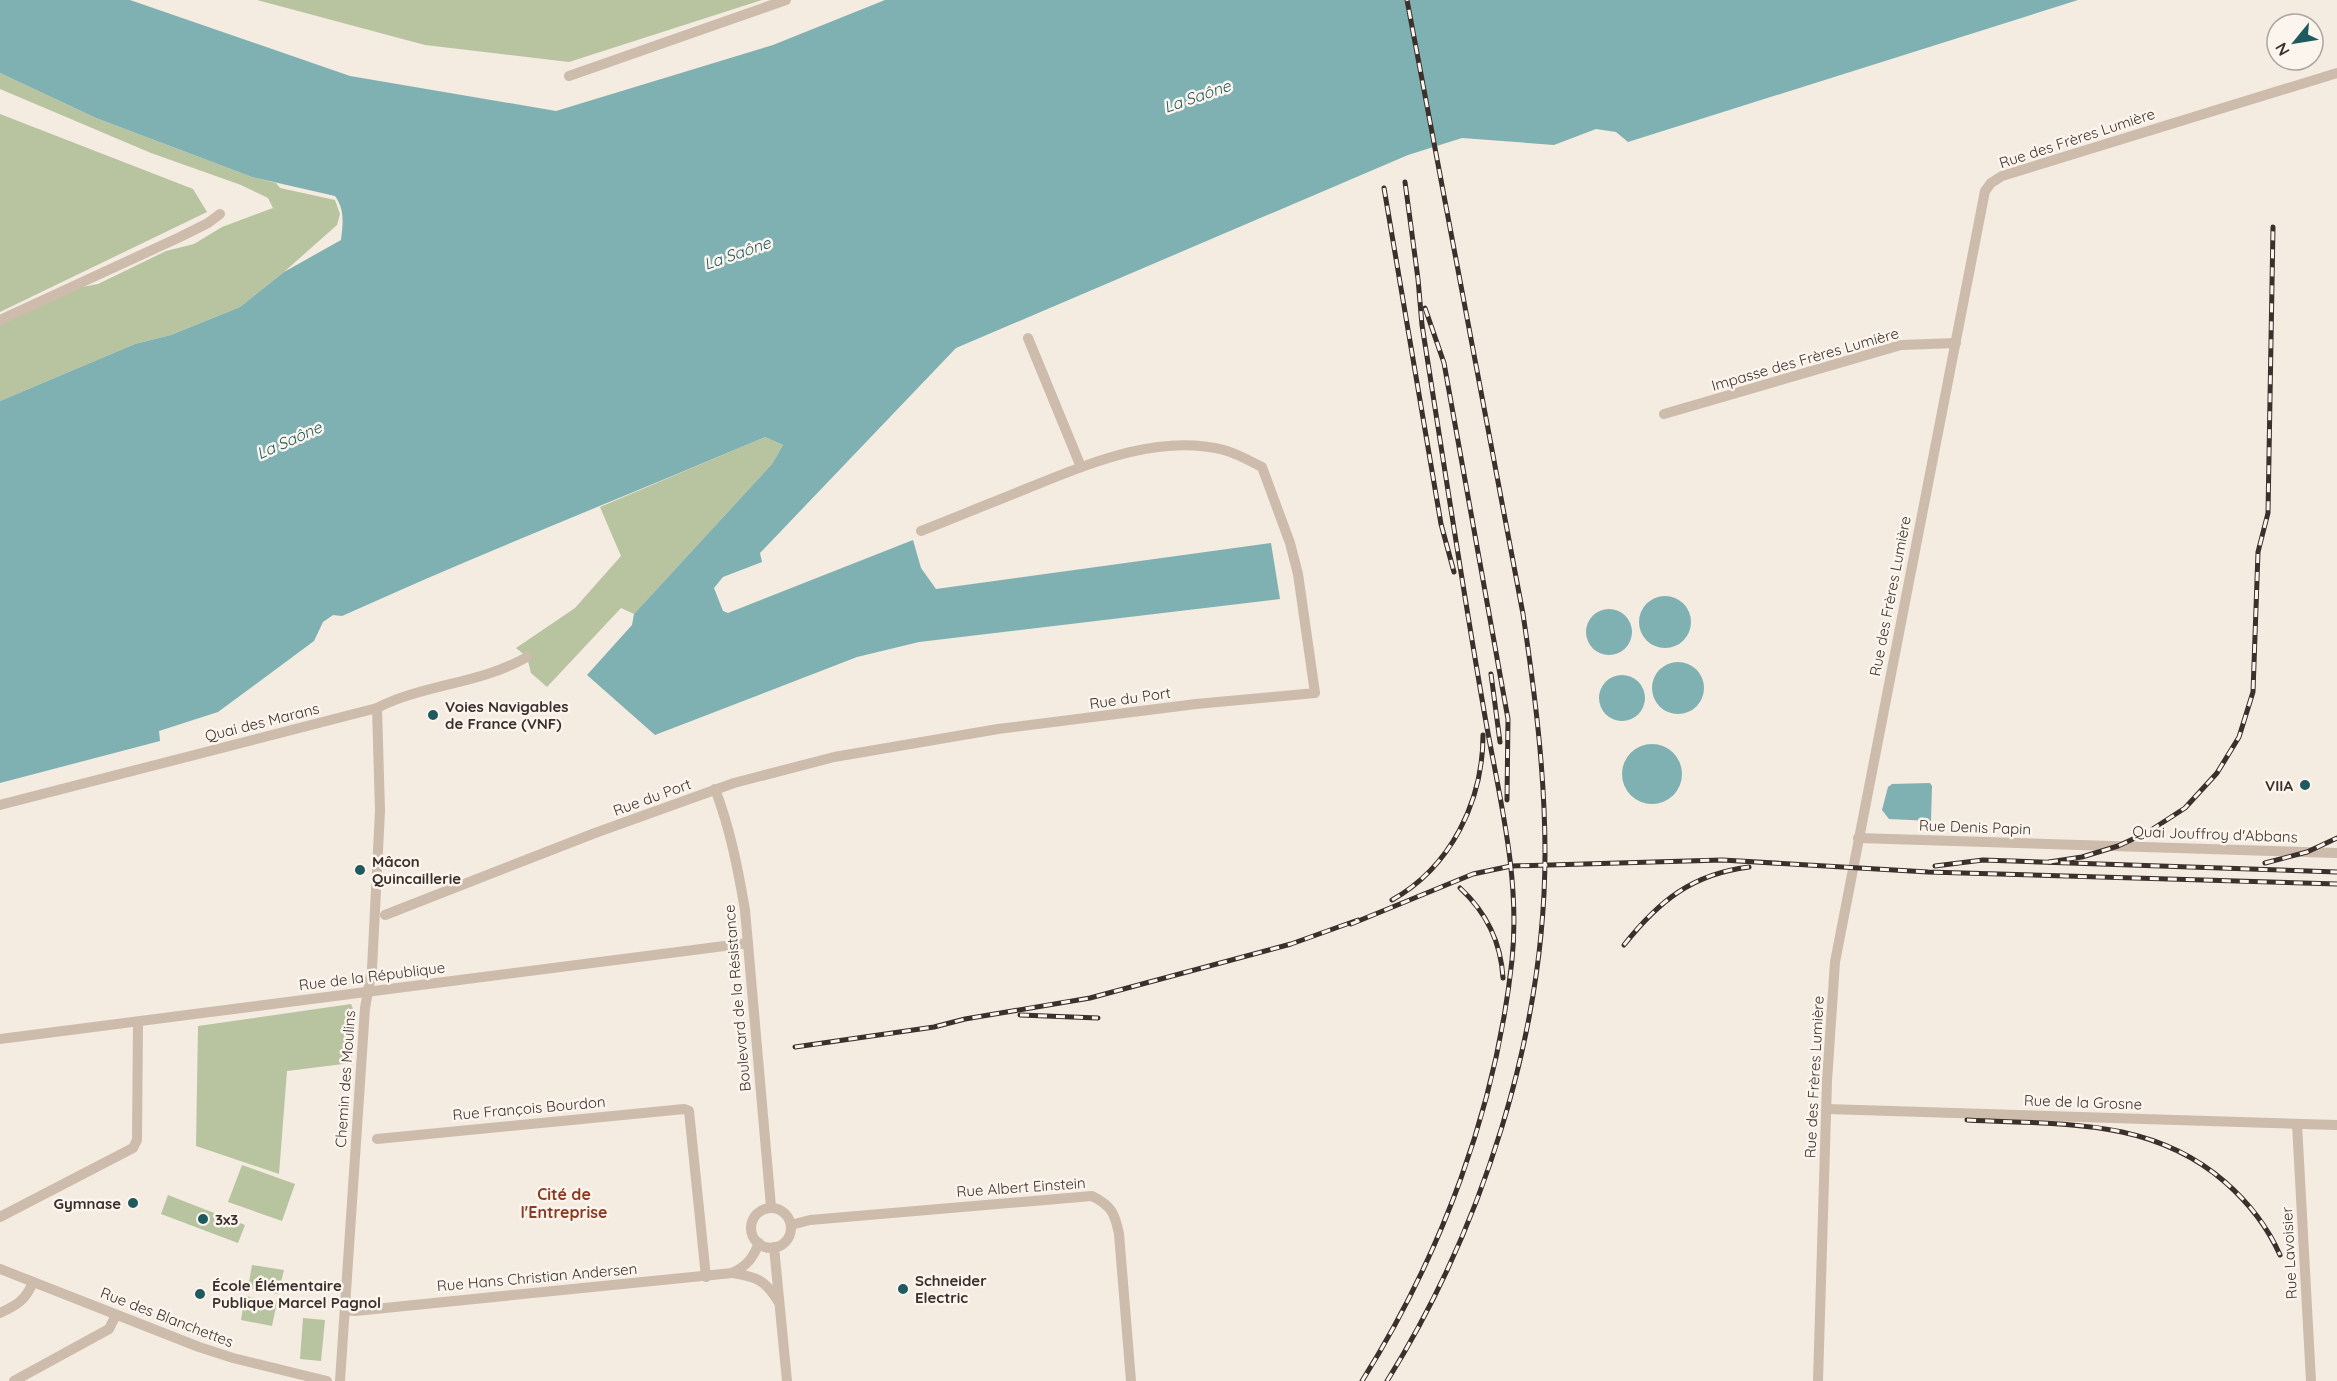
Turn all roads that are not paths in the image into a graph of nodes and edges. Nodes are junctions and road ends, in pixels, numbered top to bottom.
1 (786, 0) edge
2 (2337, 73) edge
3 (569, 76) dead end
4 (220, 214) dead end
5 (0, 320) edge
6 (1028, 338) dead end
7 (1956, 343) junction
8 (1664, 414) dead end
9 (1081, 467) junction
10 (921, 531) dead end
11 (527, 657) dead end
12 (377, 708) junction
13 (715, 789) junction
14 (0, 806) edge
15 (1858, 838) junction
16 (2092, 845) joint
17 (2337, 853) edge
18 (385, 915) dead end
19 (748, 943) junction
20 (367, 991) junction
21 (138, 1022) junction
22 (0, 1039) edge
23 (1827, 1109) junction
24 (2297, 1124) junction
25 (2337, 1125) edge
26 (376, 1138) dead end
27 (771, 1208) junction
28 (0, 1217) edge
29 (791, 1225) junction
30 (759, 1243) junction
31 (774, 1247) junction
32 (0, 1269) edge
33 (732, 1273) junction
34 (706, 1277) junction
35 (33, 1282) junction
36 (779, 1302) junction
37 (345, 1310) junction
38 (0, 1313) edge
39 (116, 1315) junction
40 (14, 1381) edge
41 (327, 1381) edge
42 (340, 1381) edge
43 (787, 1381) edge
44 (1131, 1381) edge
45 (1818, 1381) edge
46 (2311, 1381) edge

1 - 3 street
2 - 7 street, Rue des Frères Lumière
4 - 5 street
6 - 9 street
7 - 8 street, Impasse des Frères Lumière
7 - 15 street, Rue des Frères Lumière
9 - 10 street, Rue du Port
9 - 13 street, Rue du Port
11 - 12 street, Quai des Marans
12 - 14 street, Quai des Marans
12 - 20 street, Chemin des Moulins
13 - 18 street, Rue du Port
13 - 19 street, Boulevard de la Résistance
15 - 16 street, Rue Denis Papin
15 - 23 street, Rue des Frères Lumière
16 - 17 street, Quai Jouffroy d'Abbans
19 - 20 street, Rue de la République
19 - 27 street, Boulevard de la Résistance
20 - 21 street, Rue de la République
20 - 37 street, Chemin des Moulins
21 - 22 street, Rue de la République
21 - 28 street
23 - 24 street, Rue de la Grosne
23 - 45 street, Rue des Frères Lumière
24 - 25 street, Rue de la Grosne
24 - 46 street, Rue Lavoisier
26 - 34 street, Rue François Bourdon
27 - 29 street
27 - 30 street
29 - 31 street
29 - 44 street, Rue Albert Einstein
30 - 31 street
30 - 33 street
31 - 36 street
32 - 35 street, Rue des Blanchettes
33 - 34 street, Rue Hans Christian Andersen
33 - 36 street, Rue Hans Christian Andersen
34 - 37 street, Rue Hans Christian Andersen
35 - 38 street
35 - 39 street, Rue des Blanchettes
36 - 43 street
37 - 42 street, Chemin des Moulins
39 - 40 street
39 - 41 street, Rue des Blanchettes

